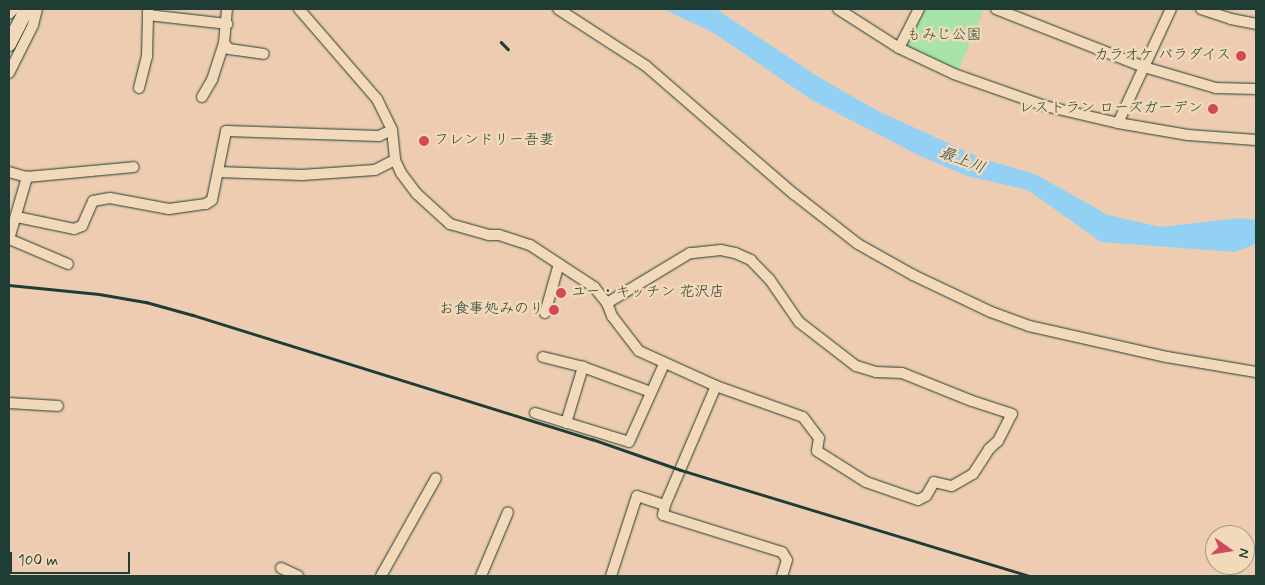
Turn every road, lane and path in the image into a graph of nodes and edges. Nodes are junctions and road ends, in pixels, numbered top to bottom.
1 (14, 9) edge
2 (27, 9) edge
3 (37, 9) edge
4 (226, 9) edge
5 (299, 9) edge
6 (558, 9) edge
7 (838, 9) edge
8 (919, 9) edge
9 (996, 9) edge
10 (1171, 9) edge
11 (1201, 9) edge
12 (148, 12) edge
13 (9, 14) edge
14 (227, 24) junction
15 (1256, 24) edge
16 (224, 43) junction
17 (9, 44) edge
18 (899, 48) junction
19 (264, 54) dead end
20 (1144, 67) junction
21 (9, 73) edge
22 (139, 88) dead end
23 (1256, 89) edge
24 (202, 97) dead end
25 (1118, 124) junction
26 (392, 130) junction
27 (1256, 140) edge
28 (395, 160) junction
29 (134, 167) dead end
30 (9, 172) edge
31 (218, 172) junction
32 (27, 177) junction
33 (17, 217) junction
34 (9, 239) edge
35 (68, 264) dead end
36 (559, 264) junction
37 (607, 303) junction
38 (545, 313) dead end
39 (543, 357) dead end
40 (664, 364) junction
41 (583, 367) junction
42 (1256, 372) edge
43 (716, 386) junction
44 (651, 392) junction
45 (9, 403) edge
46 (58, 406) dead end
47 (535, 413) dead end
48 (566, 423) junction
49 (436, 478) dead end
50 (665, 505) junction
51 (508, 512) dead end
52 (281, 568) dead end
53 (298, 576) edge
54 (381, 576) edge
55 (481, 576) edge
56 (611, 576) edge
57 (782, 576) edge

1 - 13 street
2 - 17 main road
3 - 21 street
4 - 14 street
5 - 26 street
6 - 42 street
7 - 18 street
8 - 18 street
9 - 20 street
10 - 20 street
11 - 15 street
12 - 14 street
12 - 22 street
14 - 16 street
16 - 19 street
16 - 24 street
18 - 25 street
20 - 23 street
20 - 25 street
25 - 27 street
26 - 28 street
26 - 31 street
28 - 31 street
28 - 36 street
29 - 32 street
30 - 32 street
31 - 33 street
32 - 33 street
33 - 34 street
34 - 35 street
36 - 37 street
36 - 38 street
37 - 40 street
37 - 43 street
39 - 41 street
40 - 43 street
40 - 44 street
41 - 44 street
41 - 48 street
43 - 50 street
44 - 48 street
45 - 46 street
47 - 48 street
49 - 54 street
50 - 56 street
50 - 57 street
51 - 55 street
52 - 53 street

